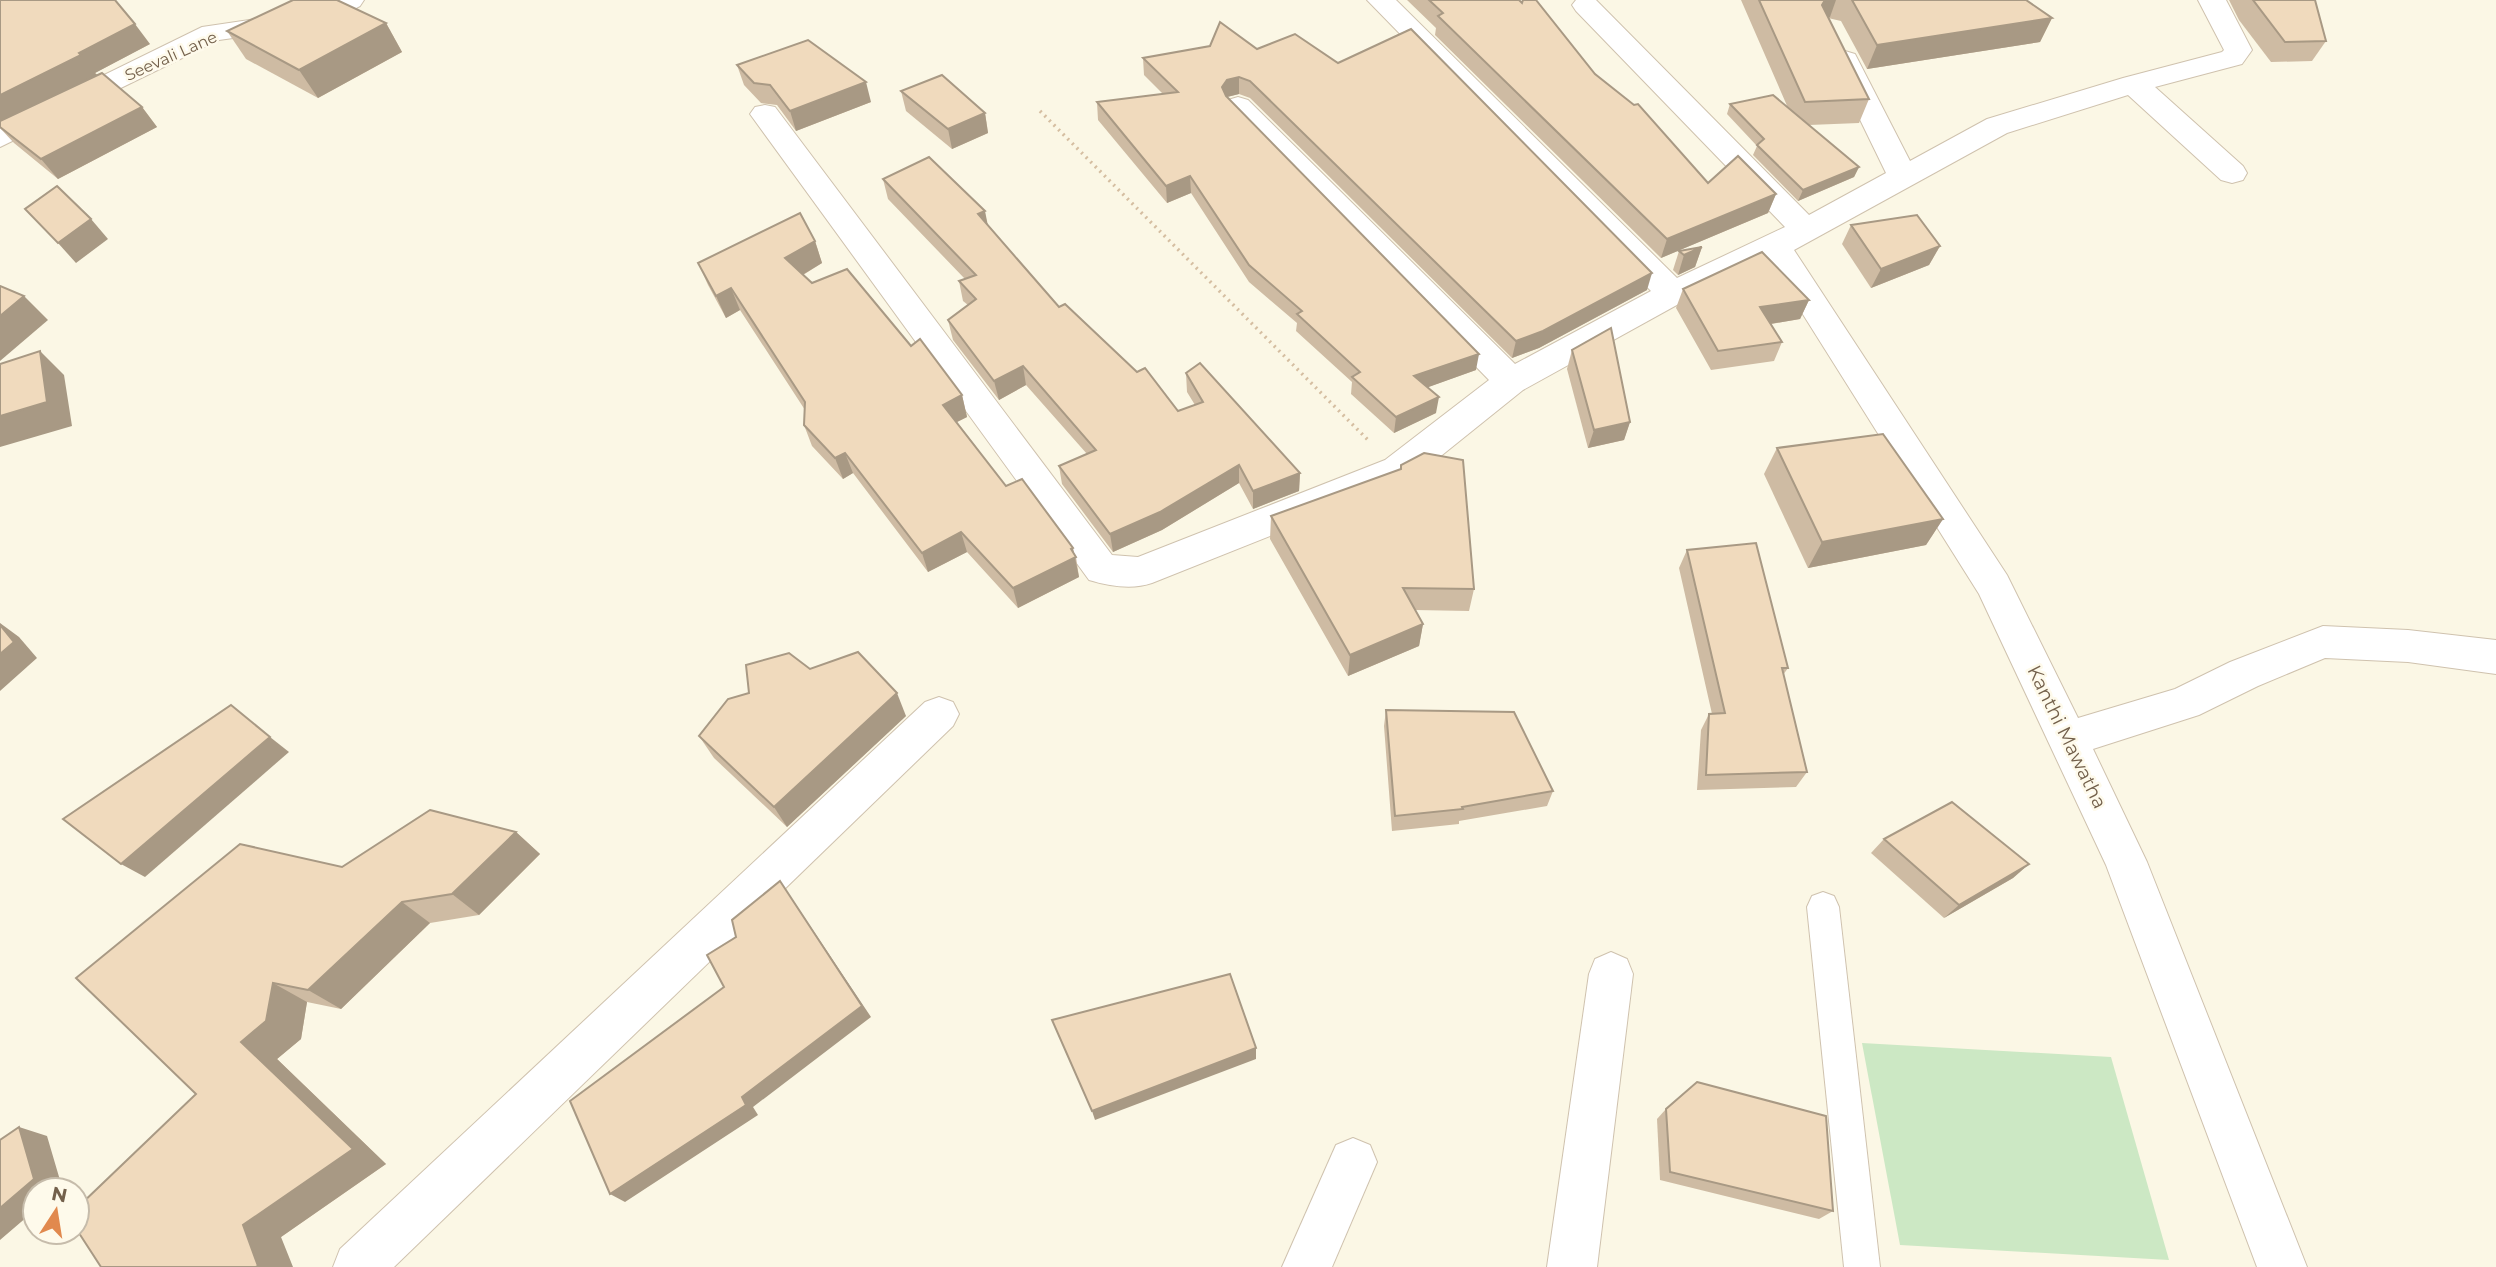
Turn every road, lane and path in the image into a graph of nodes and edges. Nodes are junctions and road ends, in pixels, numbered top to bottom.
1 (350, 0) edge
2 (1381, 0) edge
3 (2211, 0) edge
4 (1586, 5) dead end
5 (1835, 39) edge
6 (2133, 84) junction
7 (1238, 106) edge
8 (1040, 111) dead end
9 (765, 114) dead end
10 (0, 138) edge
11 (2232, 173) dead end
12 (1903, 177) junction
13 (1791, 238) junction
14 (1673, 293) junction
15 (1511, 382) junction
16 (1398, 470) junction
17 (2496, 657) edge
18 (939, 714) dead end
19 (2068, 739) junction
20 (1823, 907) dead end
21 (1611, 975) dead end
22 (1353, 1162) dead end
23 (358, 1267) edge
24 (1307, 1267) edge
25 (1572, 1267) edge
26 (1862, 1267) edge
27 (2282, 1267) edge

1 - 10 street, Seevali Lane
2 - 14 street
3 - 6 street
4 - 13 street, Kanthi Mawatha
5 - 12 street
6 - 11 street
6 - 12 street
7 - 15 street
8 - 16 path
9 - 16 street
12 - 13 street
13 - 14 street
13 - 19 street, Kanthi Mawatha
14 - 15 street
15 - 16 street
17 - 19 street
18 - 23 street
19 - 27 street, Kanthi Mawatha
20 - 26 lane
21 - 25 street
22 - 24 street

